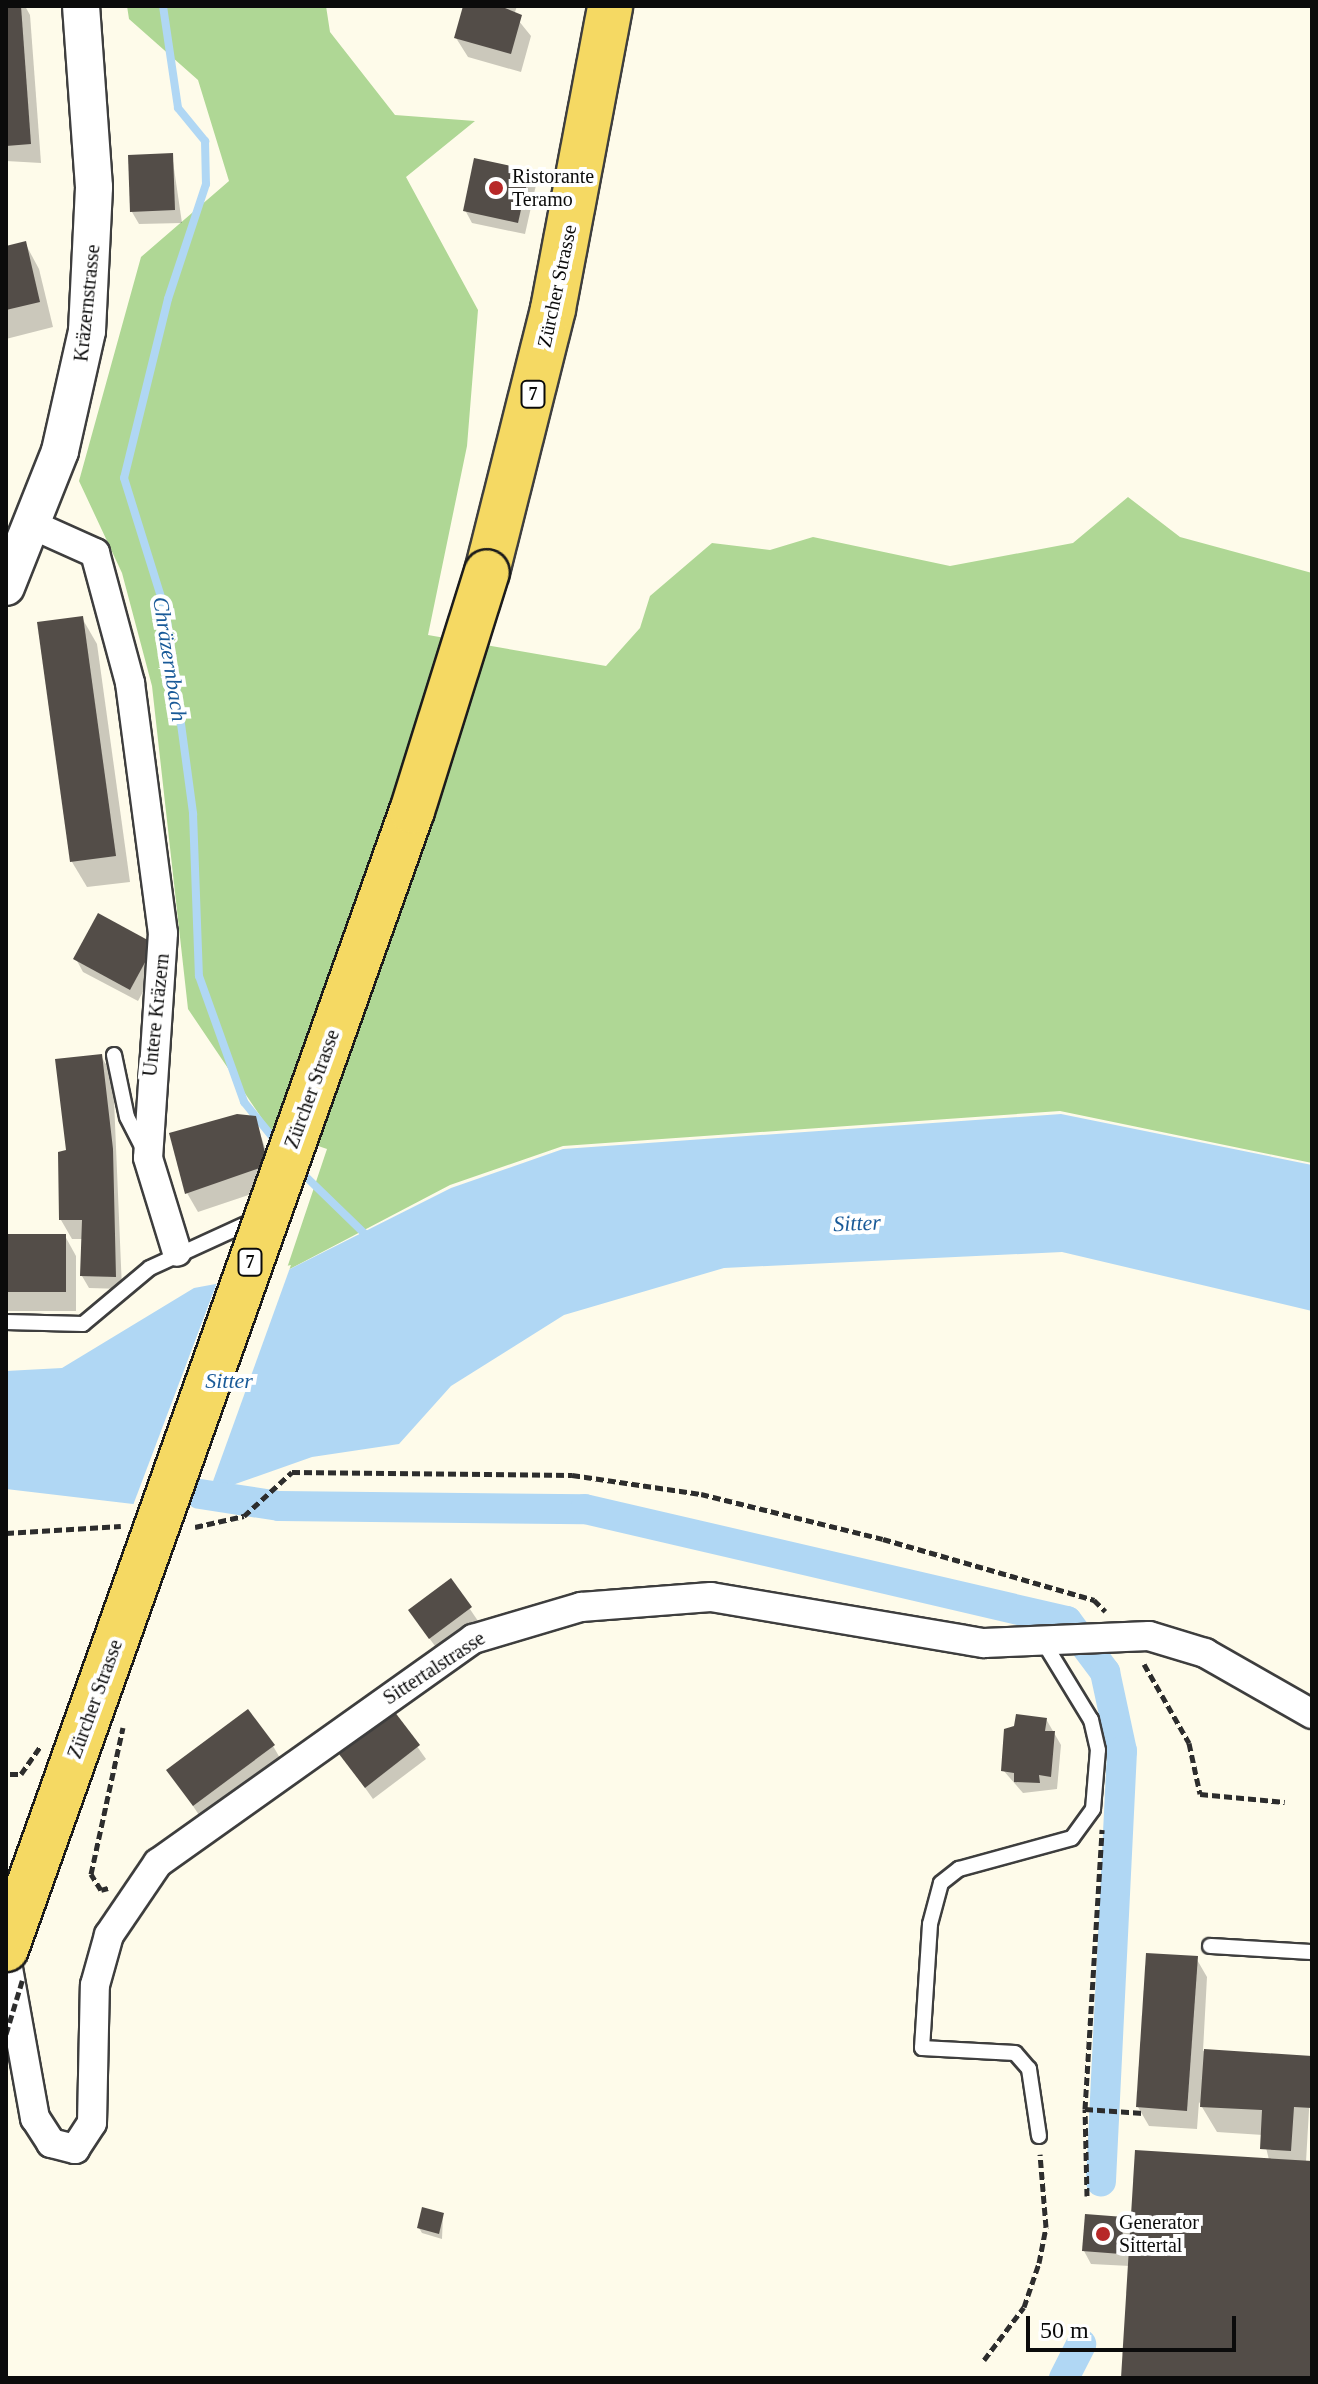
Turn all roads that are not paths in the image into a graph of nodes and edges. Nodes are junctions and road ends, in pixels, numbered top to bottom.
1 (81, 6) edge
2 (610, 6) edge
3 (632, 6) edge
4 (573, 214) junction
5 (35, 526) junction
6 (6, 587) edge
7 (114, 1055) dead end
8 (148, 1158) junction
9 (291, 1189) dead end
10 (177, 1252) junction
11 (6, 1322) edge
12 (1052, 1642) junction
13 (1312, 1714) edge
14 (1210, 1946) dead end
15 (6, 1949) edge
16 (1312, 1952) edge
17 (6, 1957) edge
18 (1039, 2136) road end

1 - 5 street, Kräzernstrasse
2 - 4 main road, Zürcher Strasse / 7
3 - 4 main road, Zürcher Strasse / 7
4 - 15 main road, Zürcher Strasse / 7, bridge
5 - 6 street, Kräzernstrasse
5 - 8 street, Untere Kräzern
7 - 8 lane
8 - 10 street, Untere Kräzern
9 - 10 lane
10 - 11 lane
12 - 13 street, Sittertalstrasse
12 - 17 street, Sittertalstrasse
12 - 18 lane
14 - 16 lane

